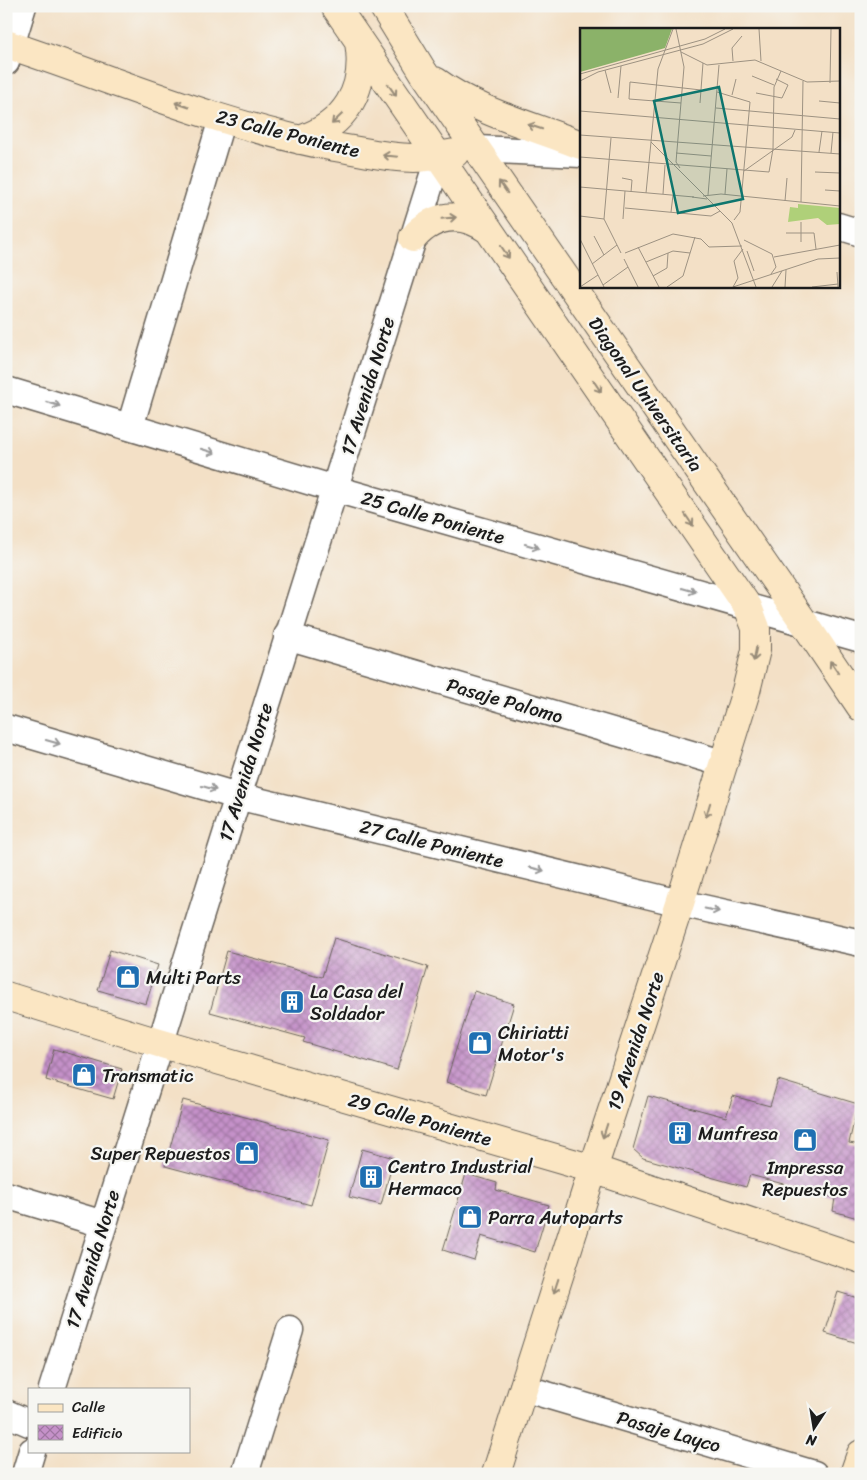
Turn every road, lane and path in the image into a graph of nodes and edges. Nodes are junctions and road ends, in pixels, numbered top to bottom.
1 (23, 6) edge
2 (335, 6) edge
3 (382, 6) edge
4 (359, 42) junction
5 (8, 50) edge
6 (424, 73) junction
7 (222, 119) junction
8 (300, 140) junction
9 (580, 144) edge
10 (477, 149) junction
11 (580, 154) edge
12 (439, 156) junction
13 (840, 227) edge
14 (489, 230) junction
15 (861, 233) edge
16 (413, 238) junction
17 (6, 390) edge
18 (130, 427) junction
19 (335, 490) junction
20 (748, 607) junction
21 (804, 622) junction
22 (287, 636) junction
23 (861, 639) edge
24 (861, 707) edge
25 (6, 728) edge
26 (722, 763) junction
27 (237, 796) junction
28 (680, 903) junction
29 (861, 943) edge
30 (6, 996) edge
31 (159, 1043) junction
32 (593, 1169) junction
33 (6, 1195) edge
34 (103, 1224) junction
35 (861, 1259) edge
36 (290, 1330) dead end
37 (52, 1388) edge
38 (523, 1388) junction
39 (6, 1413) edge
40 (28, 1423) edge
41 (32, 1452) edge
42 (861, 1454) edge
43 (25, 1474) edge
44 (245, 1474) edge
45 (496, 1474) edge
46 (814, 1474) edge
47 (854, 1474) edge

1 - 5 street
2 - 4 main road, Diagonal Universitaria
3 - 6 main road, Diagonal Universitaria
4 -> 8 main road
4 -> 12 main road, Diagonal Universitaria
7 -> 5 main road, 23 Calle Poniente
9 -> 6 main road
6 - 10 main road, Diagonal Universitaria
7 - 8 main road, 23 Calle Poniente
7 - 18 street
12 -> 8 main road, 23 Calle Poniente
10 - 11 street, 23 Calle Poniente
10 - 12 main road, 23 Calle Poniente
21 -> 10 main road, Diagonal Universitaria
12 - 14 main road, Diagonal Universitaria
12 - 16 street, 17 Avenida Norte
13 - 15 street
16 -> 14 main road
14 -> 20 main road, Diagonal Universitaria
16 - 19 street, 17 Avenida Norte
17 -> 18 street, 25 Calle Poniente
18 -> 19 street, 25 Calle Poniente
19 -> 20 street, 25 Calle Poniente
19 - 22 street, 17 Avenida Norte
20 - 21 street, 25 Calle Poniente
20 -> 26 main road, 19 Avenida Norte
21 - 23 street, 25 Calle Poniente
24 -> 21 main road, Diagonal Universitaria
22 - 26 street, Pasaje Palomo
22 - 27 street, 17 Avenida Norte
25 -> 27 street, 27 Calle Poniente
26 -> 28 main road, 19 Avenida Norte
27 -> 28 street, 27 Calle Poniente
27 - 31 street, 17 Avenida Norte
28 -> 29 street, 27 Calle Poniente
28 -> 32 main road, 19 Avenida Norte
30 - 31 main road, 29 Calle Poniente
31 - 32 main road, 29 Calle Poniente
31 - 34 street, 17 Avenida Norte
32 - 35 main road, 29 Calle Poniente
32 -> 38 main road, 19 Avenida Norte
33 - 34 street
34 - 37 street, 17 Avenida Norte
36 - 44 street
38 - 45 main road, 19 Avenida Norte
38 - 46 street, Pasaje Layco
39 - 40 street
41 - 43 street
42 - 47 main road

